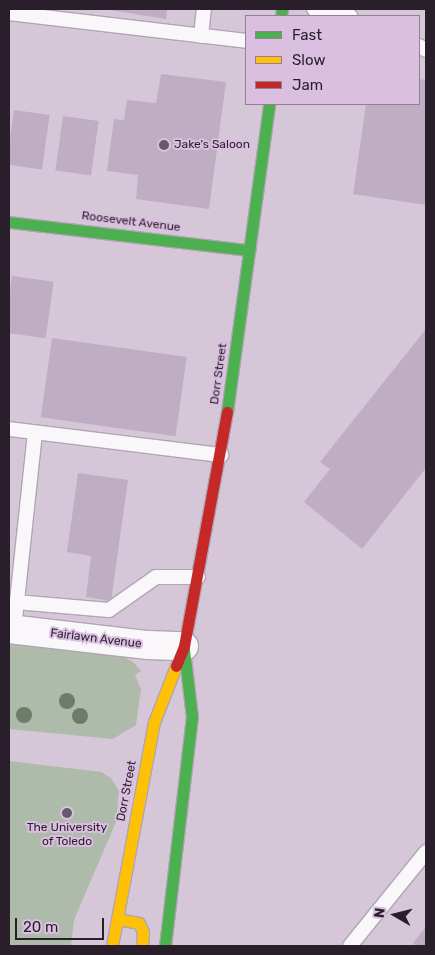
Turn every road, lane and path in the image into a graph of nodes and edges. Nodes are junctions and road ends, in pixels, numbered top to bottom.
1 (204, 9) edge
2 (314, 9) edge
3 (9, 13) edge
4 (345, 15) edge
5 (201, 36) junction
6 (245, 41) edge
7 (269, 105) edge
8 (9, 222) edge
9 (249, 250) junction
10 (9, 429) edge
11 (35, 432) junction
12 (221, 455) junction
13 (198, 577) junction
14 (16, 602) junction
15 (11, 629) edge
16 (184, 646) junction
17 (426, 852) edge
18 (117, 919) junction
19 (112, 946) edge
20 (142, 946) edge
21 (165, 946) edge
22 (350, 946) edge

1 - 5 lane
2 - 4 lane
3 - 5 lane
5 - 6 lane
7 - 9 main road, Dorr Street
8 - 9 main road, Roosevelt Avenue
9 - 12 main road, Dorr Street
10 - 11 lane
11 - 12 lane
11 - 14 lane
12 - 13 main road, Dorr Street
13 - 14 lane
13 - 16 main road, Dorr Street
14 - 15 lane
15 - 16 street, Fairlawn Avenue
16 - 18 main road, Dorr Street
16 - 21 main road, Dorr Street
17 - 22 lane
18 - 19 main road, Dorr Street
18 - 20 main road

